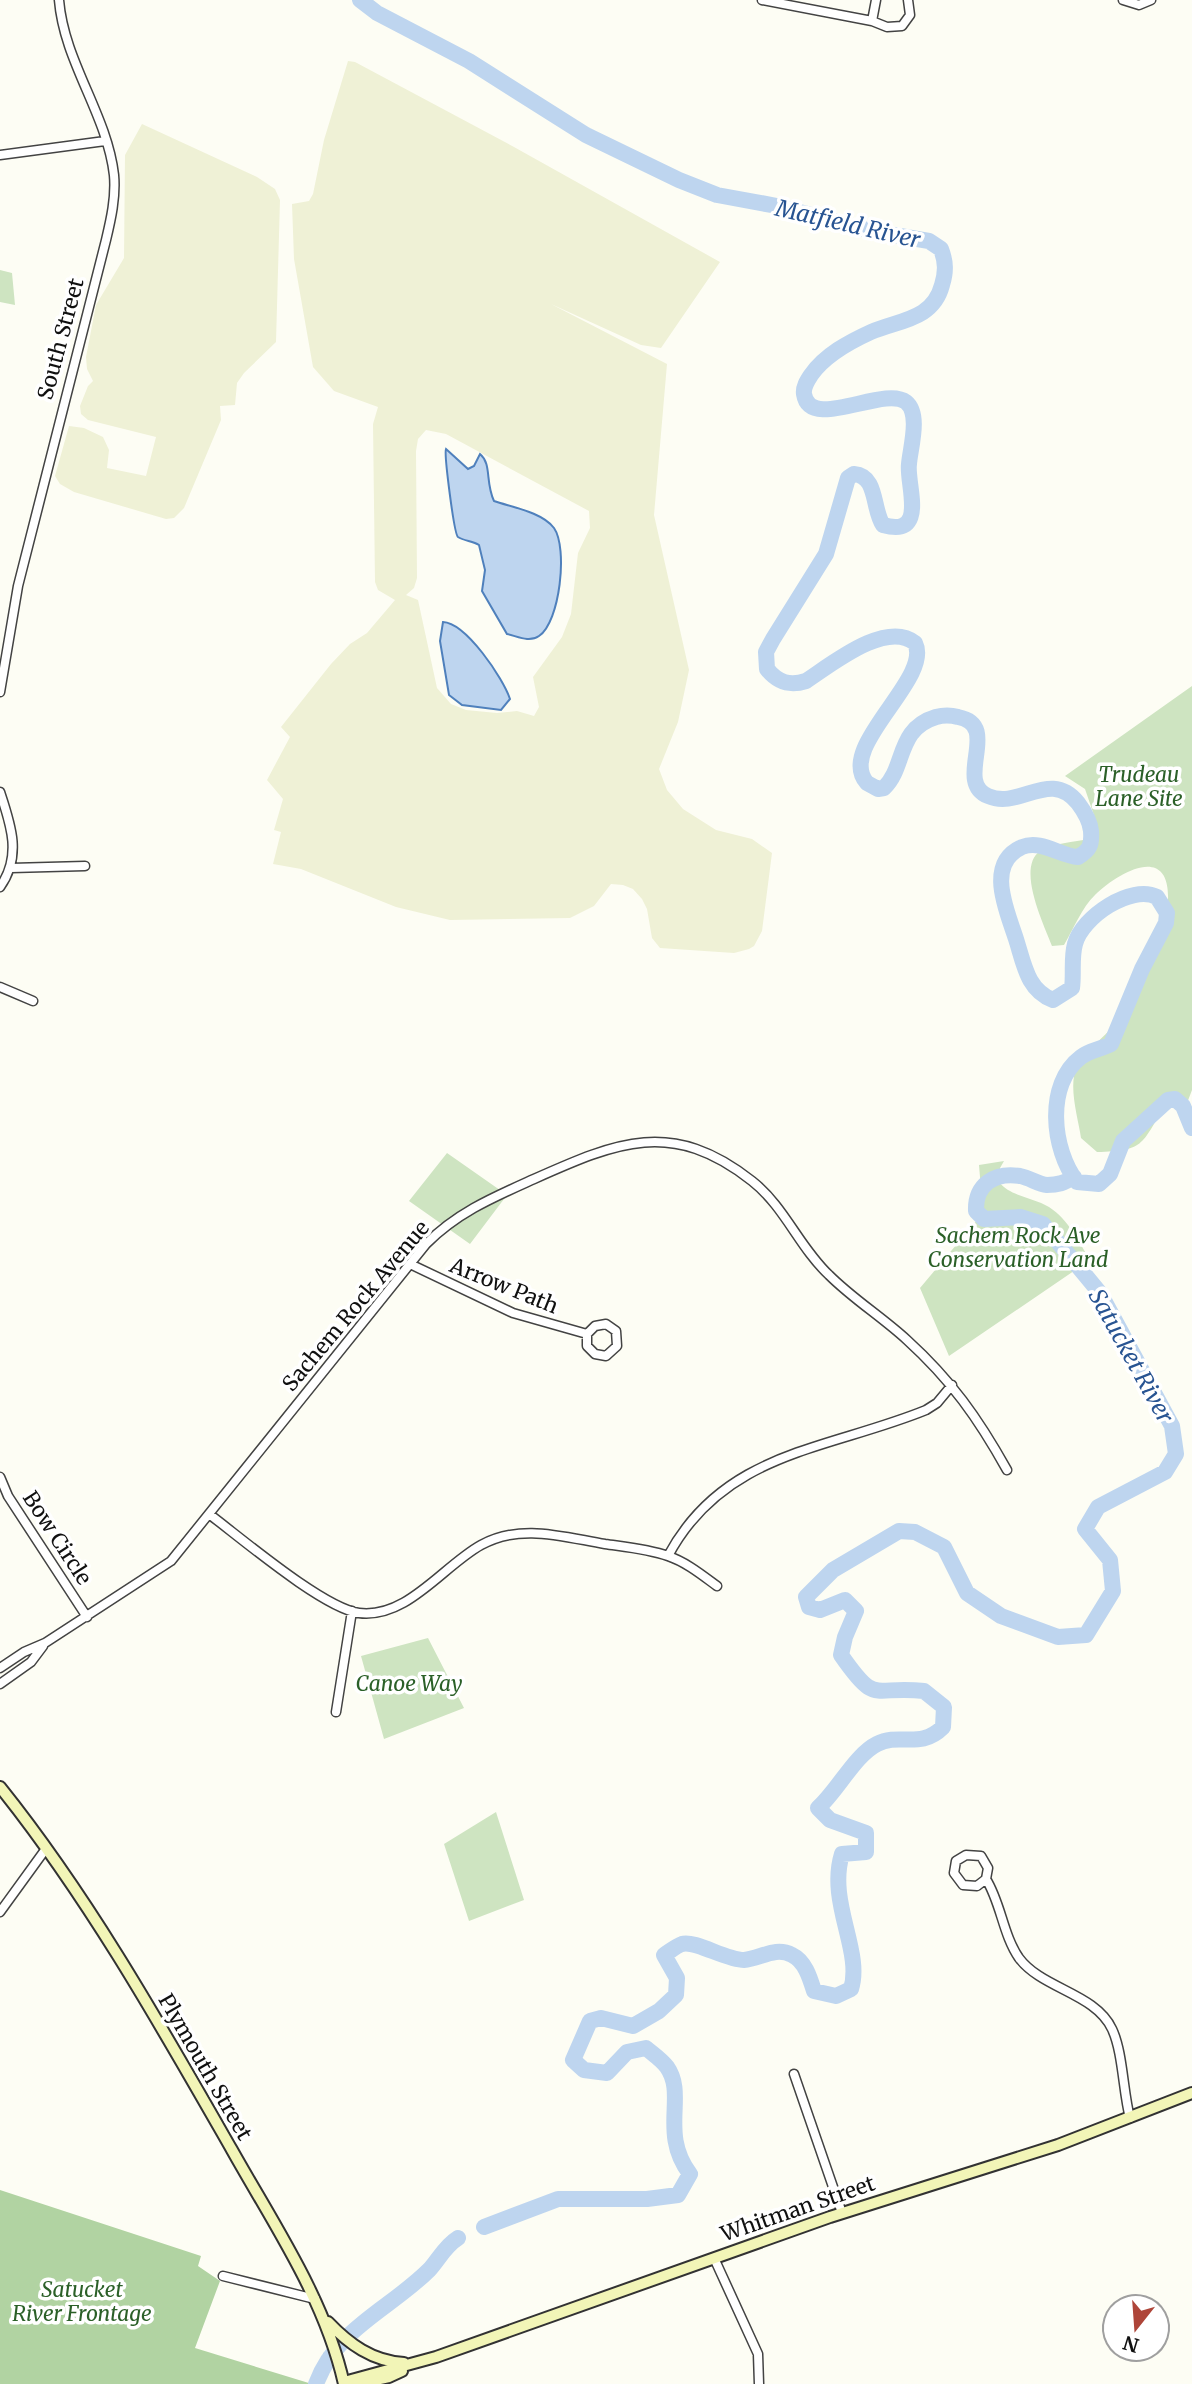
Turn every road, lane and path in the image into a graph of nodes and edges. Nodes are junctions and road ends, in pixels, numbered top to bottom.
1 (59, 0) edge
2 (762, 0) edge
3 (876, 0) edge
4 (908, 0) edge
5 (1123, 0) edge
6 (1151, 0) edge
7 (794, 3) edge
8 (872, 21) junction
9 (105, 141) junction
10 (0, 155) edge
11 (0, 692) edge
12 (0, 792) edge
13 (85, 866) dead end
14 (11, 868) junction
15 (0, 887) edge
16 (0, 986) edge
17 (33, 1001) dead end
18 (410, 1264) junction
19 (587, 1334) junction
20 (952, 1385) junction
21 (1007, 1470) dead end
22 (0, 1476) edge
23 (209, 1514) junction
24 (668, 1556) junction
25 (717, 1586) dead end
26 (352, 1611) junction
27 (87, 1617) junction
28 (45, 1643) junction
29 (0, 1668) edge
30 (0, 1684) edge
31 (336, 1712) dead end
32 (0, 1787) edge
33 (45, 1850) junction
34 (986, 1879) junction
35 (0, 1912) edge
36 (794, 2074) dead end
37 (1192, 2093) edge
38 (1130, 2118) junction
39 (842, 2213) junction
40 (714, 2258) junction
41 (223, 2276) dead end
42 (315, 2299) junction
43 (337, 2339) junction
44 (417, 2363) junction
45 (348, 2381) edge
46 (391, 2384) edge
47 (759, 2384) edge

1 - 9 street, South Street
2 - 7 street
3 - 8 street
4 - 8 street
5 - 6 street
7 - 8 street
9 - 10 street
9 - 11 street, South Street
12 - 14 street
13 - 14 street
14 - 15 street
16 - 17 street
18 - 19 street, Arrow Path
18 - 20 street, Sachem Rock Avenue
18 - 23 street, Sachem Rock Avenue
19 - 19 street, Arrow Path
20 - 21 street, Sachem Rock Avenue
20 - 24 street
22 - 27 street, Bow Circle
23 - 26 street
23 - 27 street, Sachem Rock Avenue
24 - 25 street
24 - 26 street
26 - 31 street
27 - 28 street, Sachem Rock Avenue
28 - 29 street, Sachem Rock Avenue
28 - 30 street, Sachem Rock Avenue
32 - 33 main road, Plymouth Street
33 - 35 street
33 - 42 main road, Plymouth Street
34 - 34 street
34 - 38 street
36 - 39 street
37 - 38 main road, Whitman Street
38 - 39 main road, Whitman Street
39 - 40 main road, Whitman Street
40 - 44 main road, Whitman Street
40 - 47 street
41 - 42 street
42 - 43 main road, Plymouth Street
43 - 44 main road
43 - 45 main road, Plymouth Street
44 - 45 main road, Whitman Street
44 - 46 main road

